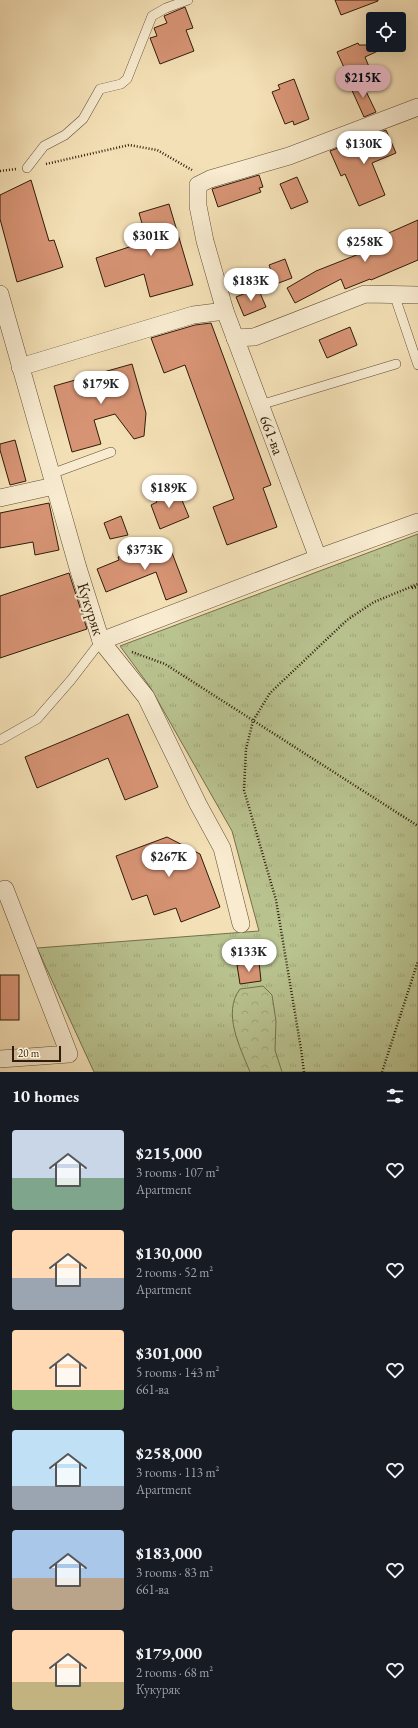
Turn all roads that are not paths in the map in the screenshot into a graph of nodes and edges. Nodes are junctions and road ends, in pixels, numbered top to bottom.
1 (188, 0) edge
2 (418, 107) edge
3 (27, 168) road end
4 (0, 294) edge
5 (394, 294) junction
6 (418, 295) edge
7 (225, 311) junction
8 (235, 338) junction
9 (396, 364) dead end
10 (418, 366) edge
11 (20, 367) junction
12 (260, 405) junction
13 (111, 452) dead end
14 (52, 480) junction
15 (0, 498) edge
16 (418, 522) edge
17 (318, 558) junction
18 (101, 641) junction
19 (0, 740) edge
20 (4, 889) dead end
21 (241, 924) dead end
22 (0, 1059) edge

1 - 3 lane
2 - 7 street, 661-ва
4 - 11 street, Кукуряк
5 - 6 street
5 - 8 street
5 - 10 lane
7 - 8 street, 661-ва
7 - 11 street
8 - 12 street, 661-ва
9 - 12 lane
11 - 14 street, Кукуряк
12 - 17 street, 661-ва
13 - 14 lane
14 - 15 street
14 - 18 street, Кукуряк
16 - 17 street
17 - 18 street
18 - 19 lane
18 - 21 street, Кукуряк
20 - 22 street

